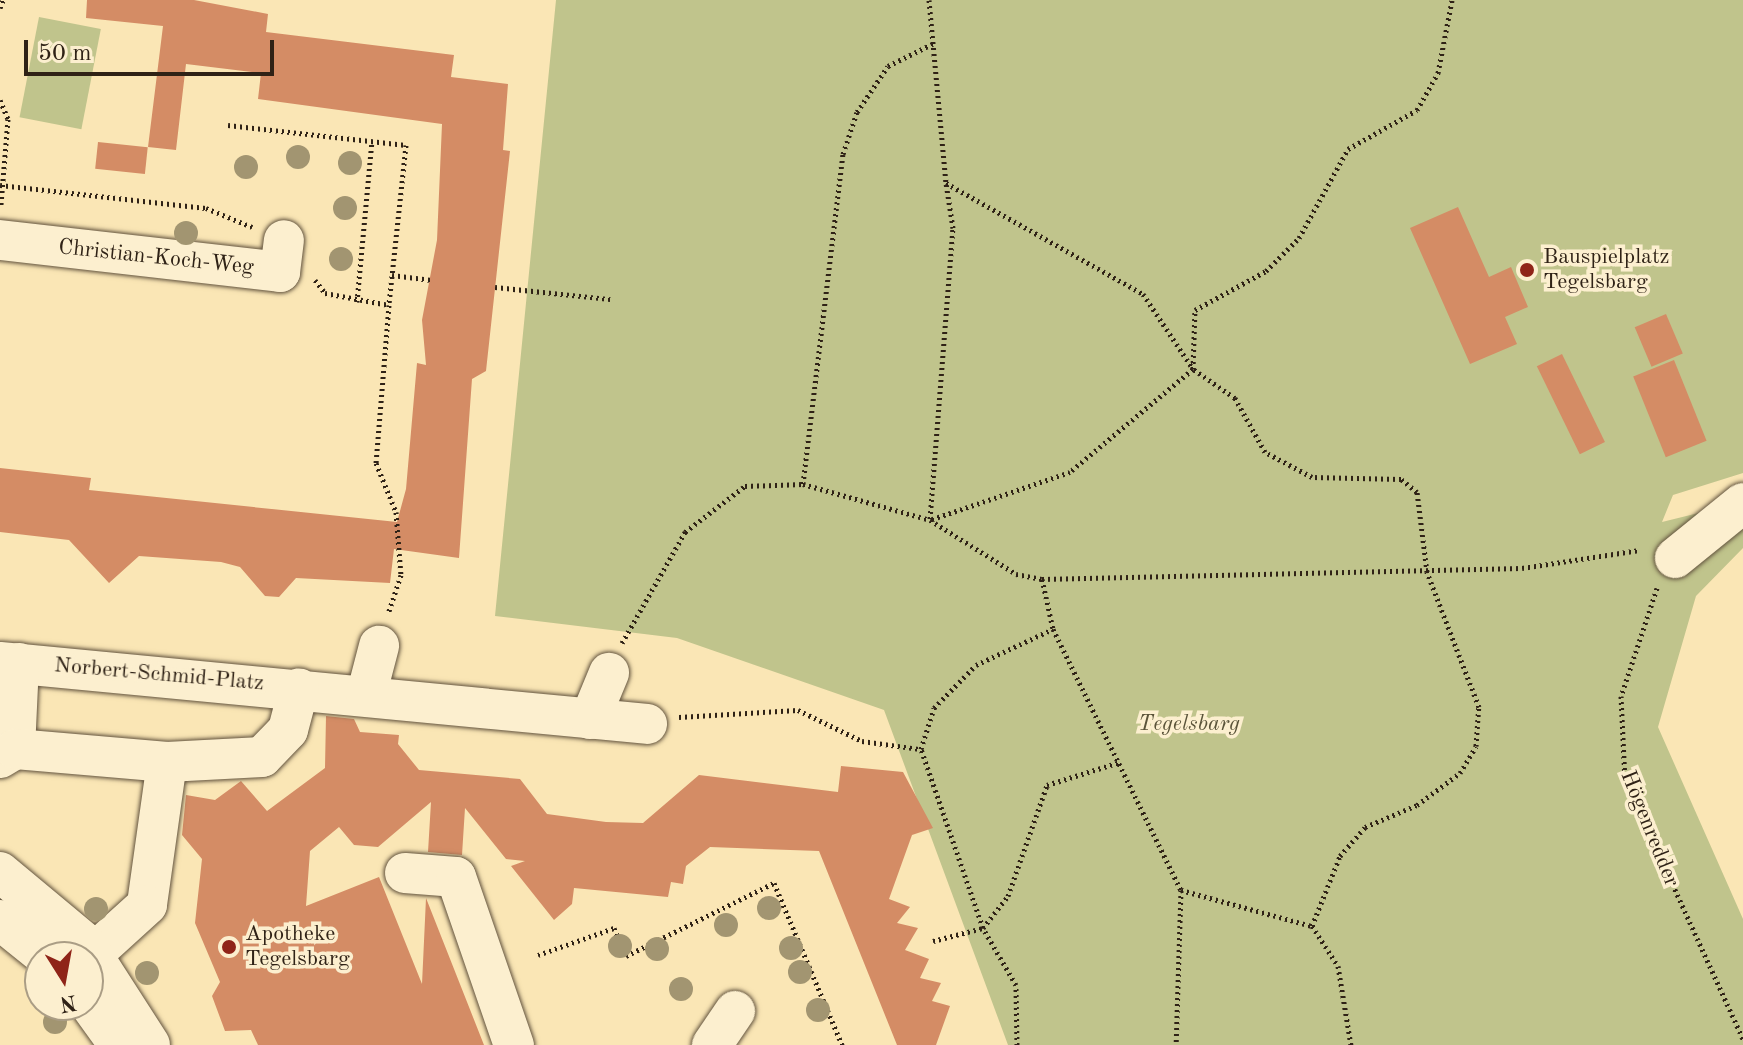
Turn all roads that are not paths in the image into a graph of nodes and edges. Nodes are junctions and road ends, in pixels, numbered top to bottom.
1 (0, 240) edge
2 (284, 240) road end
3 (1743, 503) edge
4 (1675, 558) road end
5 (379, 646) road end
6 (9, 662) edge
7 (609, 673) road end
8 (299, 688) junction
9 (366, 696) junction
10 (590, 719) junction
11 (647, 724) road end
12 (8, 754) edge
13 (167, 762) junction
14 (0, 872) edge
15 (405, 873) dead end
16 (0, 920) edge
17 (26, 941) edge
18 (80, 941) edge
19 (104, 944) edge
20 (104, 969) edge
21 (735, 1011) dead end
22 (102, 1021) edge
23 (119, 1045) edge
24 (150, 1045) edge
25 (514, 1045) edge
26 (712, 1045) edge

1 - 2 street, Christian-Koch-Weg
3 - 4 street
5 - 9 street
6 - 8 street, Norbert-Schmid-Platz
6 - 12 street, Norbert-Schmid-Platz
7 - 10 street
8 - 9 street, Norbert-Schmid-Platz
8 - 13 street, Norbert-Schmid-Platz
9 - 10 street, Norbert-Schmid-Platz
10 - 11 street, Norbert-Schmid-Platz
12 - 13 street, Norbert-Schmid-Platz
13 - 19 street
14 - 18 street
15 - 25 street
16 - 17 street
20 - 24 street
21 - 26 street
22 - 23 street

